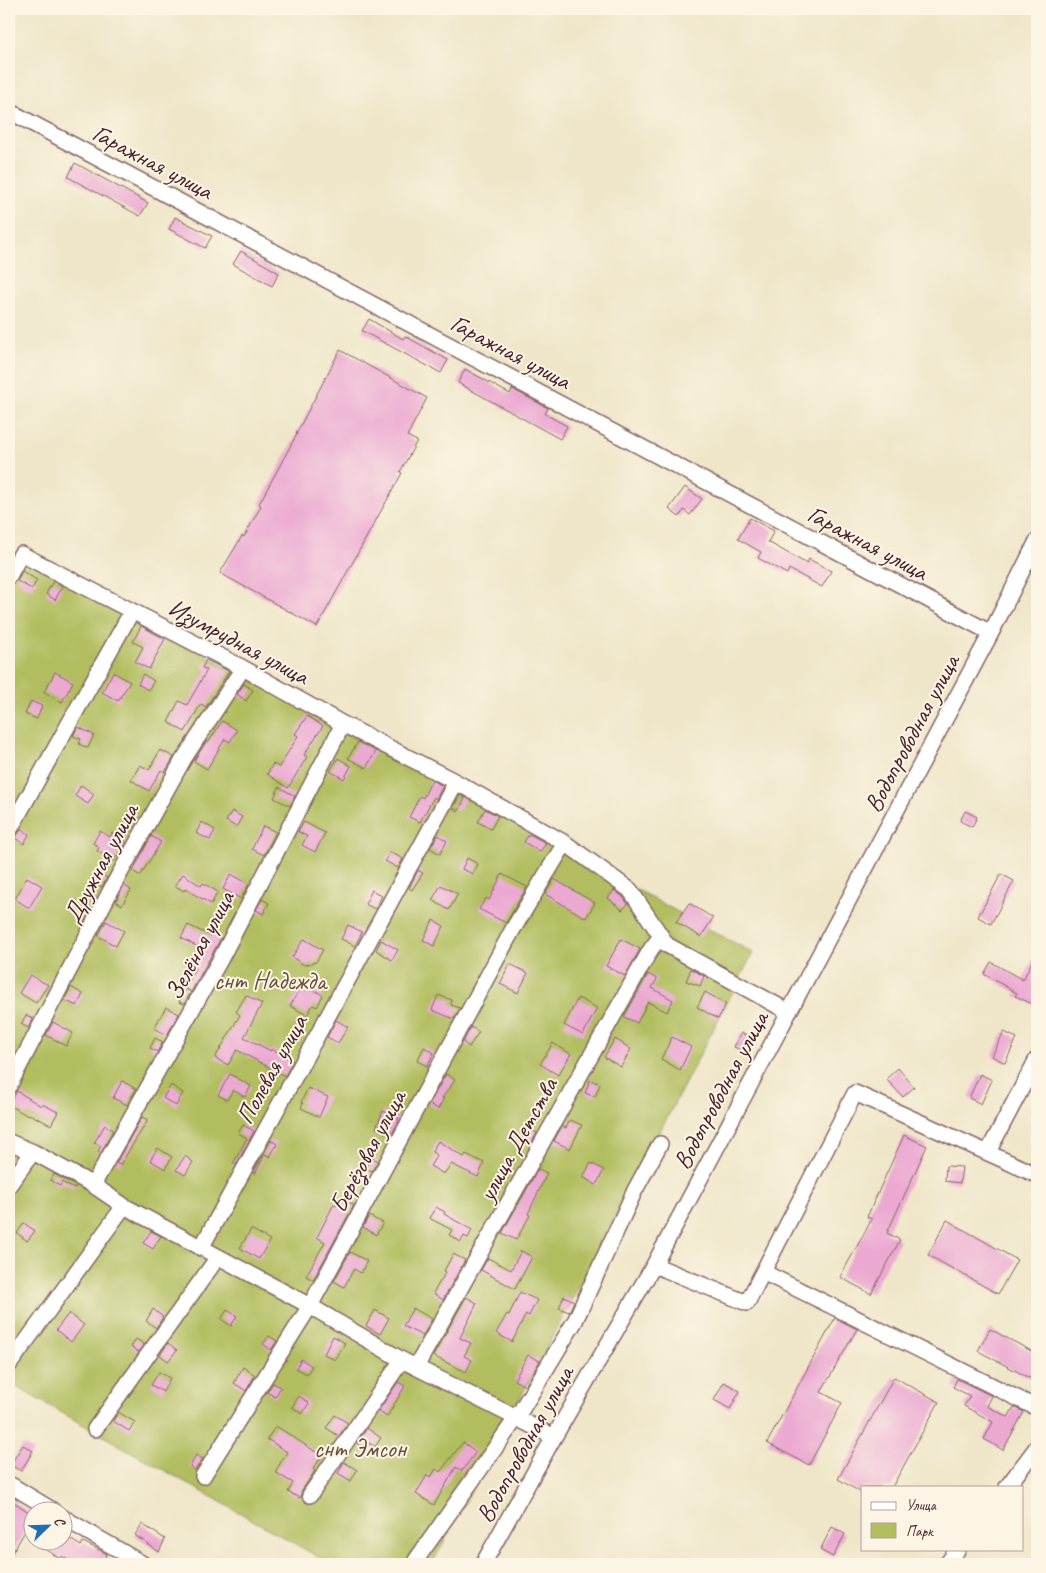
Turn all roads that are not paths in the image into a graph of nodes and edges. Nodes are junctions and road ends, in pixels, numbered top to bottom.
1 (9, 111) edge
2 (1037, 541) edge
3 (15, 551) edge
4 (9, 576) edge
5 (132, 612) junction
6 (990, 634) junction
7 (243, 668) junction
8 (343, 724) junction
9 (456, 782) junction
10 (9, 831) edge
11 (565, 843) junction
12 (661, 936) junction
13 (788, 1012) junction
14 (1037, 1059) edge
15 (9, 1086) edge
16 (9, 1142) edge
17 (660, 1144) dead end
18 (33, 1152) junction
19 (988, 1152) junction
20 (1037, 1175) edge
21 (9, 1185) edge
22 (93, 1185) junction
23 (124, 1206) junction
24 (201, 1248) junction
25 (218, 1257) junction
26 (654, 1265) junction
27 (763, 1272) junction
28 (310, 1306) junction
29 (402, 1360) junction
30 (9, 1365) edge
31 (416, 1367) junction
32 (1037, 1408) edge
33 (517, 1417) junction
34 (95, 1429) dead end
35 (554, 1437) junction
36 (1037, 1447) edge
37 (203, 1476) dead end
38 (9, 1484) edge
39 (1008, 1486) edge
40 (310, 1496) dead end
41 (35, 1500) edge
42 (72, 1522) edge
43 (957, 1550) edge
44 (416, 1560) dead end
45 (143, 1564) edge
46 (484, 1564) edge
47 (946, 1564) edge

1 - 6 street, Гаражная улица
2 - 6 street, Водопроводная улица
3 - 4 street, Изумрудная улица
3 - 5 street, Изумрудная улица
5 - 7 street, Изумрудная улица
5 - 10 street
6 - 13 street, Водопроводная улица
7 - 8 street, Изумрудная улица
7 - 15 street, Дружная улица
8 - 9 street, Изумрудная улица
8 - 22 street, Зелёная улица
9 - 11 street, Изумрудная улица
9 - 24 street, Полевая улица
11 - 12 street, Изумрудная улица
11 - 28 street, Берёзовая улица
12 - 13 street, Изумрудная улица
12 - 31 street, улица Детства
13 - 26 street, Водопроводная улица
14 - 19 street
16 - 18 street
17 - 33 street
18 - 21 street
18 - 22 street
19 - 20 street
19 - 27 street
22 - 23 street
23 - 24 street
23 - 30 street
24 - 25 street
25 - 28 street
25 - 34 street
26 - 27 street
26 - 35 street, Водопроводная улица
27 - 32 street
28 - 29 street
28 - 37 street, Берёзовая улица
29 - 31 street
29 - 40 street
31 - 33 street
33 - 35 street
33 - 44 street
35 - 46 street, Водопроводная улица
36 - 39 street
38 - 41 street
42 - 45 street
43 - 47 street

